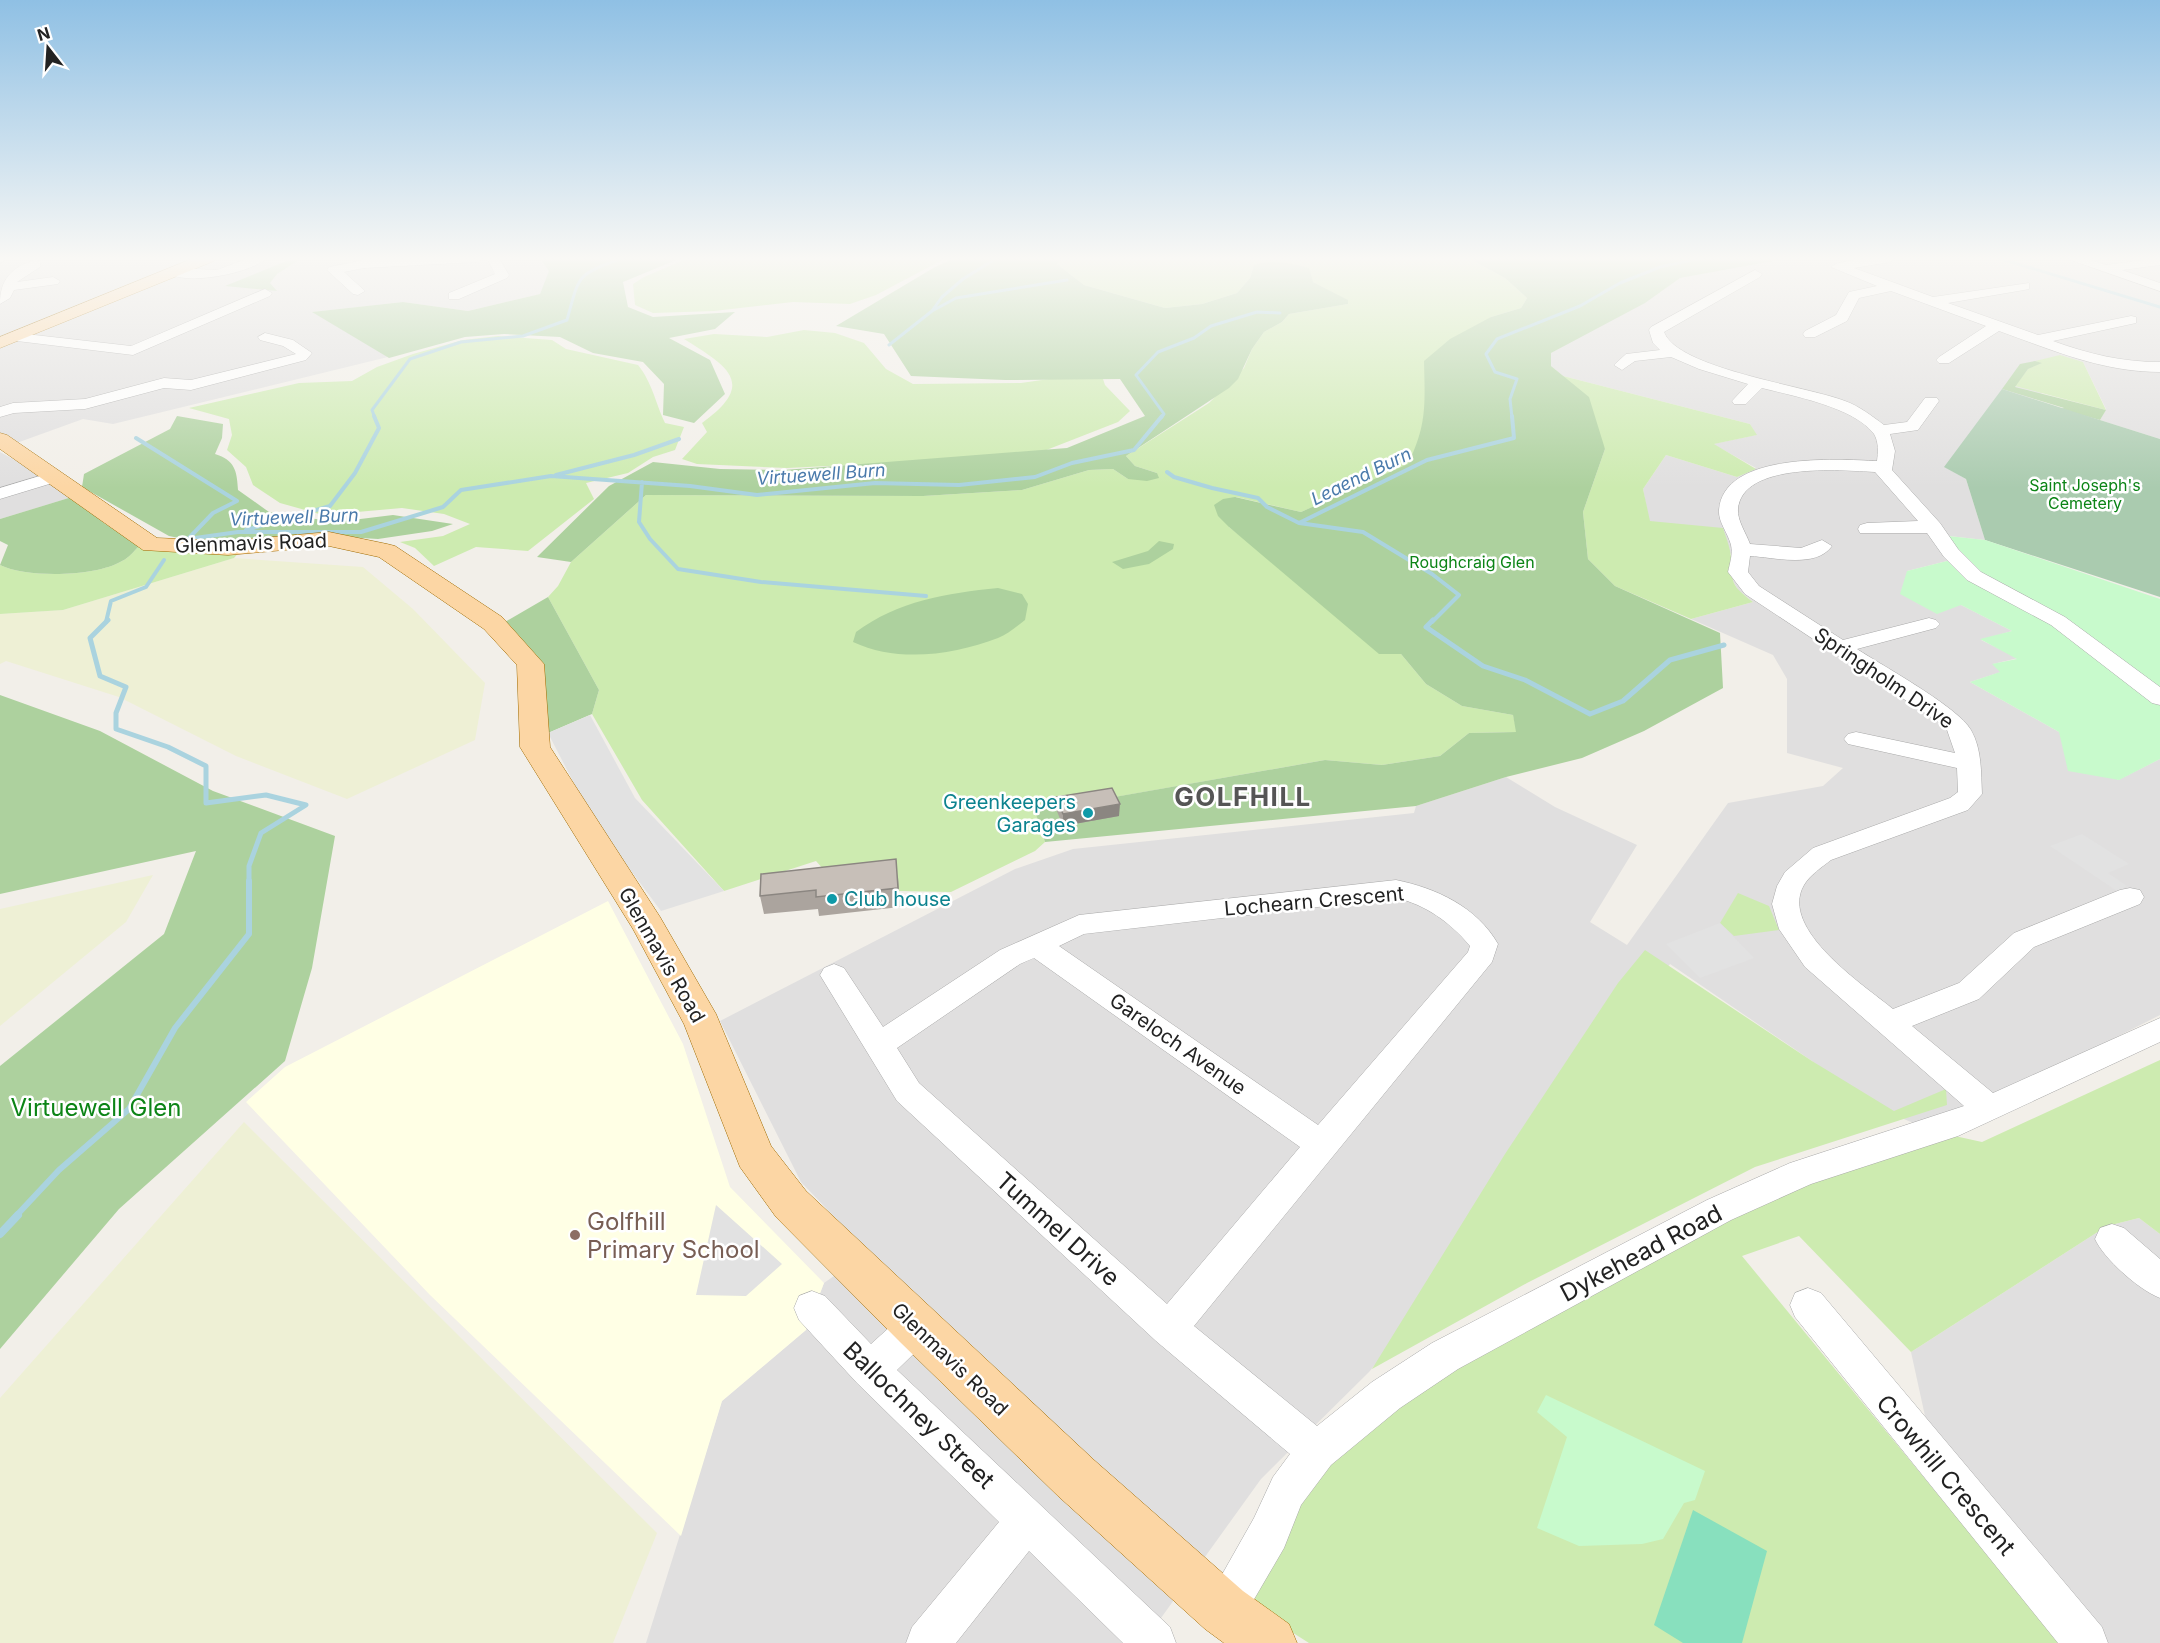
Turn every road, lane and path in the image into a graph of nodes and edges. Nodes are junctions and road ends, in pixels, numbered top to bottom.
1 (22, 335) edge
2 (171, 335) edge
3 (1655, 335) edge
4 (1978, 335) edge
5 (2022, 335) edge
6 (2062, 335) edge
7 (16, 337) junction
8 (265, 337) dead end
9 (2036, 340) junction
10 (0, 344) edge
11 (1670, 353) junction
12 (1944, 360) dead end
13 (1622, 365) dead end
14 (2160, 367) edge
15 (2140, 368) junction
16 (1760, 382) junction
17 (1817, 383) dead end
18 (2160, 386) edge
19 (1801, 393) junction
20 (1740, 401) dead end
21 (1931, 401) dead end
22 (0, 412) edge
23 (1880, 431) junction
24 (0, 439) edge
25 (1884, 467) junction
26 (53, 477) junction
27 (0, 494) edge
28 (1933, 527) junction
29 (1867, 529) dead end
30 (1822, 546) dead end
31 (1741, 549) junction
32 (1929, 624) dead end
33 (1840, 648) junction
34 (2160, 698) edge
35 (1856, 739) dead end
36 (1969, 763) junction
37 (2130, 897) dead end
38 (1035, 944) junction
39 (834, 975) dead end
40 (1889, 1023) junction
41 (2160, 1029) edge
42 (877, 1046) junction
43 (1990, 1109) junction
44 (1321, 1144) junction
45 (2112, 1239) dead end
46 (2160, 1282) edge
47 (1808, 1305) dead end
48 (812, 1308) dead end
49 (916, 1327) junction
50 (1169, 1329) junction
51 (870, 1370) junction
52 (1317, 1452) junction
53 (1028, 1521) junction
54 (1224, 1610) junction
55 (928, 1643) edge
56 (1154, 1643) edge
57 (1270, 1643) edge
58 (2086, 1643) edge

1 - 7 main road
2 - 7 street
3 - 11 street
4 - 12 street
5 - 9 street
6 - 9 street
7 - 10 main road
8 - 22 street
9 - 15 street
11 - 13 street
11 - 16 street
14 - 15 street
15 - 18 street
16 - 19 street
16 - 20 street
17 - 19 street
19 - 23 street
21 - 23 street
23 - 25 street
24 - 26 main road, Glenmavis Road
25 - 28 street
25 - 31 street, Springholm Drive
26 - 27 street
26 - 49 main road, Glenmavis Road
28 - 29 street
28 - 34 street
30 - 31 street
31 - 33 street, Springholm Drive
32 - 33 street
33 - 36 street, Springholm Drive
35 - 36 street
36 - 40 street, Springholm Drive
37 - 40 street
38 - 42 street, Lochearn Crescent
38 - 44 street, Gareloch Avenue
38 - 44 street, Lochearn Crescent
39 - 42 street, Tummel Drive
40 - 43 street, Springholm Drive
41 - 43 street, Dykehead Road
42 - 50 street, Tummel Drive
43 - 52 street, Dykehead Road
44 - 50 street, Lochearn Crescent
45 - 46 street
47 - 58 street, Crowhill Crescent
48 - 51 street, Ballochney Street
49 - 51 street
49 - 54 main road, Glenmavis Road
50 - 52 street, Tummel Drive
51 - 53 street, Ballochney Street
52 - 54 street, Dykehead Road
53 - 55 street
53 - 56 street, Ballochney Street
54 - 57 main road, Glenmavis Road

